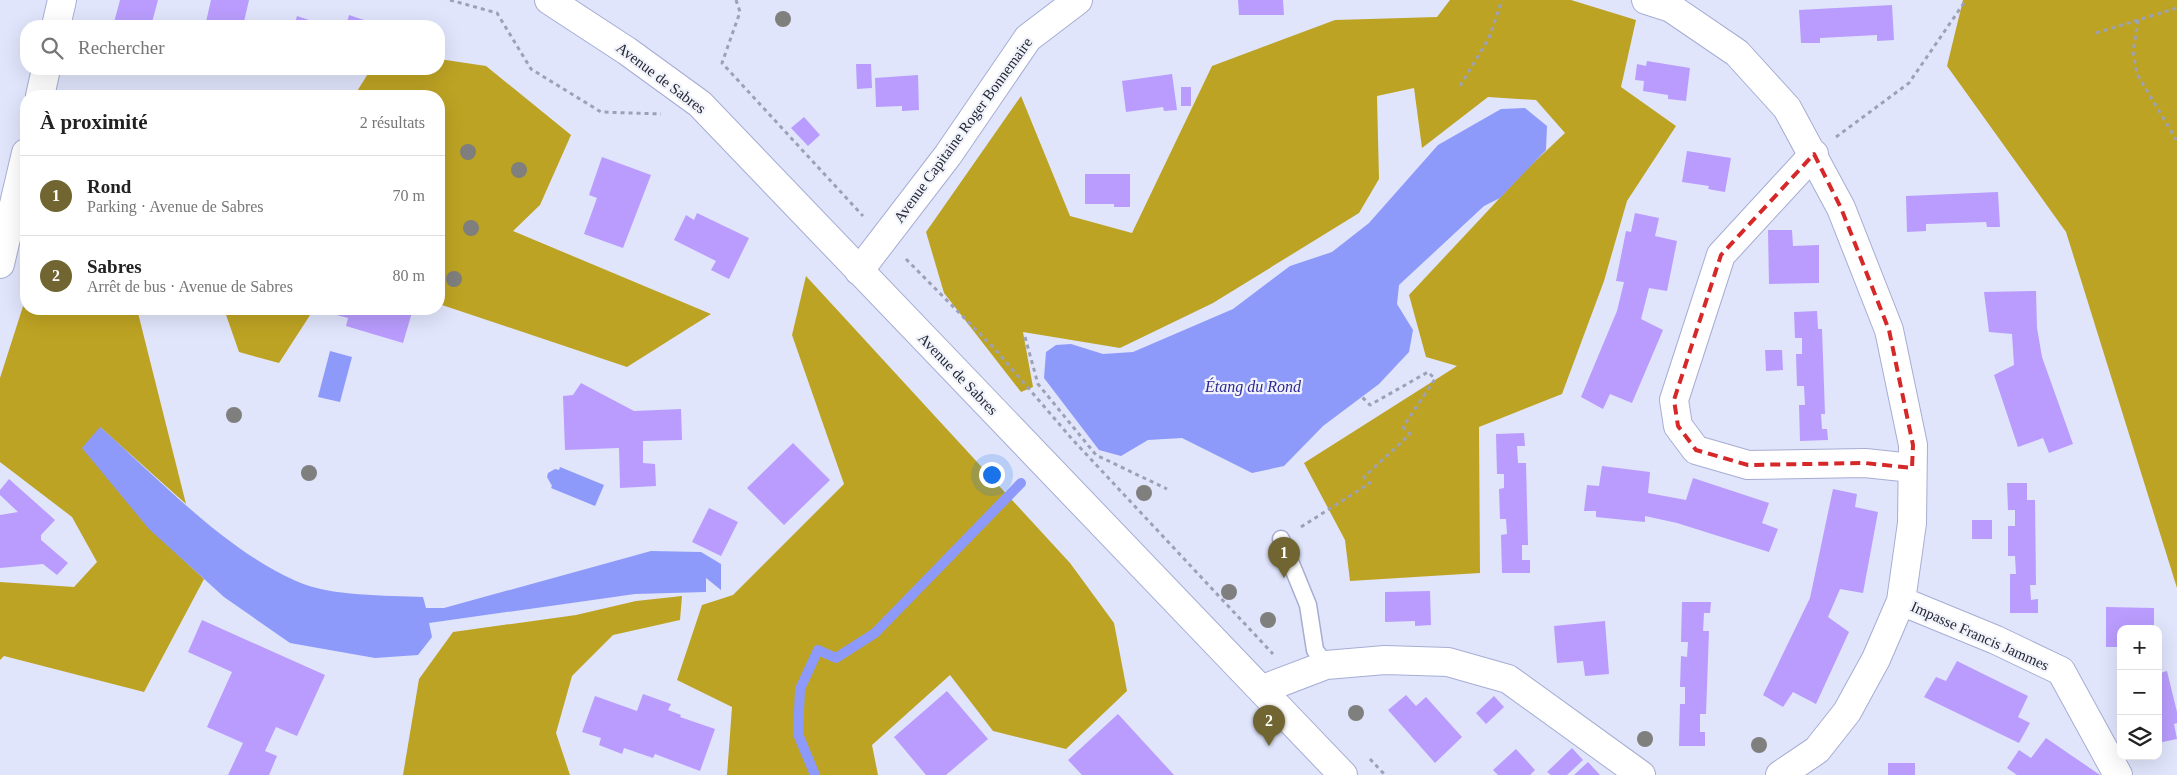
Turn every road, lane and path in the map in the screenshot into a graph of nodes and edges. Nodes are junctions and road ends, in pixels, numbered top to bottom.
1 (62, 0) edge
2 (450, 0) edge
3 (736, 0) edge
4 (1078, 0) edge
5 (1502, 0) edge
6 (1646, 0) edge
7 (1966, 0) edge
8 (561, 3) edge
9 (2177, 8) edge
10 (57, 20) edge
11 (2138, 20) junction
12 (2096, 33) dead end
13 (45, 75) edge
14 (1460, 86) dead end
15 (41, 90) edge
16 (669, 114) dead end
17 (2177, 142) edge
18 (1814, 154) junction
19 (20, 179) edge
20 (885, 238) junction
21 (0, 264) edge
22 (859, 271) junction
23 (1025, 337) dead end
24 (1362, 397) dead end
25 (1912, 468) junction
26 (1167, 489) dead end
27 (1281, 539) joint
28 (1901, 601) junction
29 (1326, 664) junction
30 (1294, 677) junction
31 (1263, 689) junction
32 (1366, 754) dead end
33 (1343, 775) edge
34 (1385, 775) edge
35 (1641, 775) edge
36 (1780, 775) edge
37 (2118, 775) edge

1 - 10 street
2 - 16 path
3 - 20 path
4 - 20 street, Avenue Capitaine Roger Bonnemaire
5 - 14 path
6 - 18 street
7 - 18 path
8 - 22 street, Avenue de Sabres
9 - 11 path
11 - 12 path
11 - 17 path
13 - 15 street
18 - 25 street
18 - 25 street
19 - 21 street
20 - 22 street, Avenue Capitaine Roger Bonnemaire
20 - 30 path
22 - 31 street, Avenue de Sabres
23 - 26 path
24 - 27 path
25 - 28 street
27 - 29 lane
28 - 36 street
28 - 37 street, Impasse Francis Jammes
29 - 30 street
29 - 35 street
30 - 31 street
31 - 33 street, Avenue de Sabres
32 - 34 path

